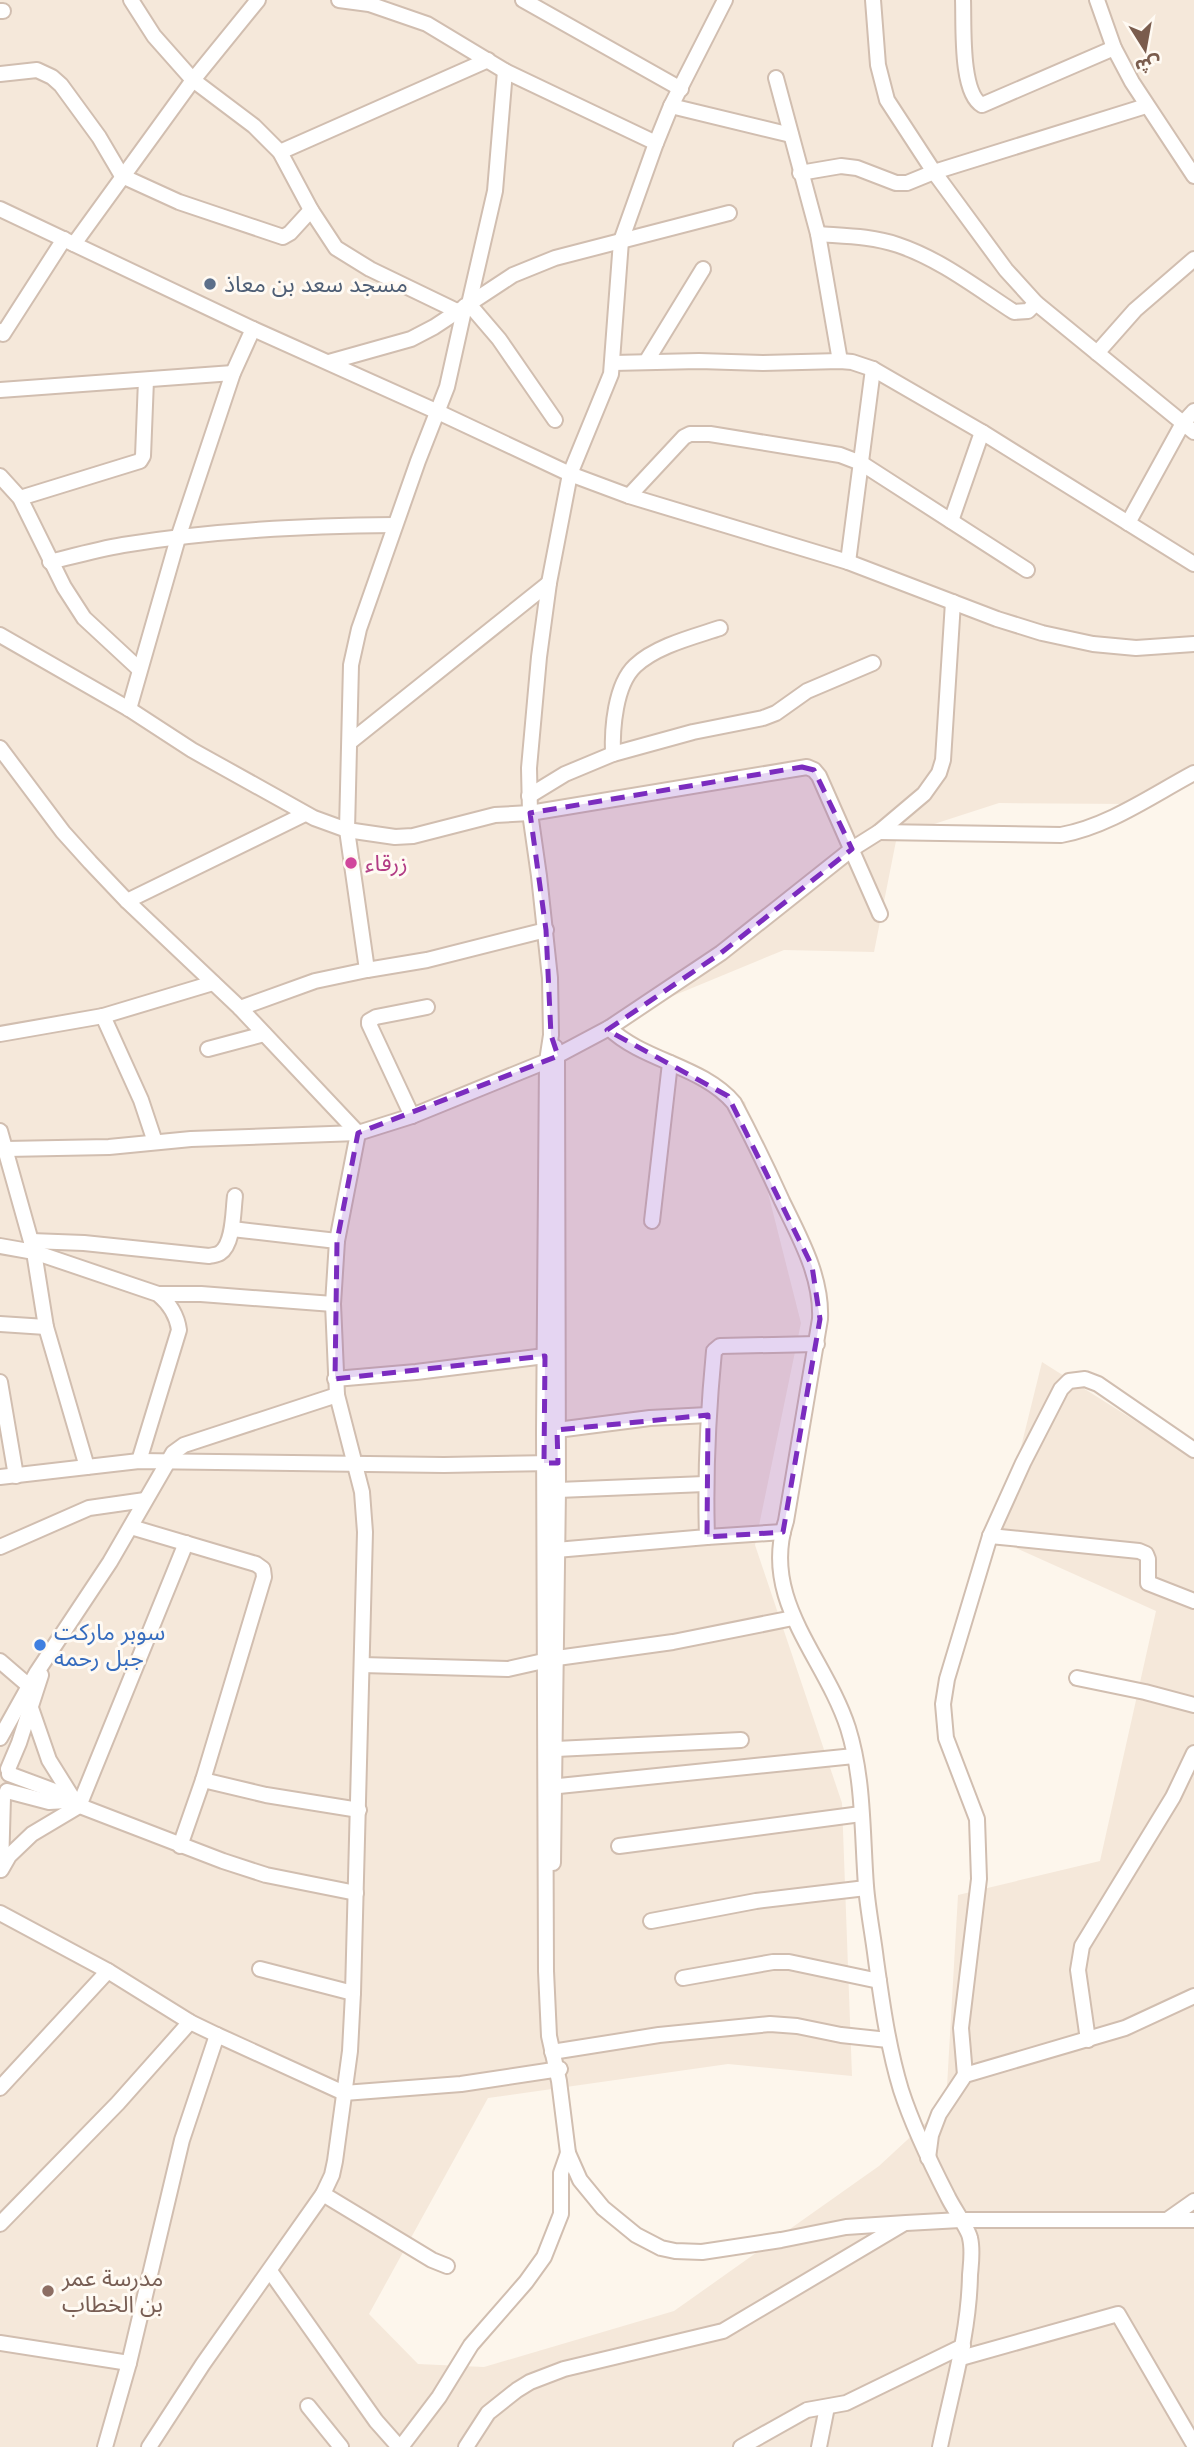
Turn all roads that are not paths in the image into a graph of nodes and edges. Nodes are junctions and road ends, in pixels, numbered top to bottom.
1 (131, 0) edge
2 (258, 0) edge
3 (339, 0) edge
4 (523, 0) edge
5 (873, 0) edge
6 (963, 0) edge
7 (1097, 0) edge
8 (722, 2) edge
9 (1114, 48) junction
10 (488, 60) junction
11 (505, 71) junction
12 (0, 74) edge
13 (776, 78) dead end
14 (193, 80) junction
15 (681, 89) junction
16 (671, 106) junction
17 (1146, 106) junction
18 (791, 135) junction
19 (656, 143) junction
20 (280, 152) junction
21 (934, 172) junction
22 (800, 173) junction
23 (122, 176) junction
24 (1194, 176) edge
25 (0, 209) edge
26 (311, 210) junction
27 (729, 213) dead end
28 (818, 234) junction
29 (621, 241) junction
30 (69, 242) junction
31 (1194, 259) edge
32 (703, 269) dead end
33 (1036, 303) junction
34 (464, 307) junction
35 (253, 329) junction
36 (1, 335) edge
37 (1097, 353) junction
38 (840, 361) junction
39 (328, 362) junction
40 (646, 362) junction
41 (613, 363) junction
42 (873, 369) junction
43 (233, 373) junction
44 (146, 380) junction
45 (0, 390) edge
46 (1194, 411) edge
47 (438, 412) junction
48 (555, 420) dead end
49 (1189, 427) edge
50 (982, 432) junction
51 (860, 463) junction
52 (570, 474) junction
53 (0, 476) edge
54 (629, 496) junction
55 (19, 499) junction
56 (951, 521) junction
57 (1128, 523) junction
58 (396, 525) junction
59 (178, 538) junction
60 (50, 562) junction
61 (848, 562) junction
62 (1194, 564) edge
63 (1027, 570) dead end
64 (550, 583) junction
65 (953, 602) junction
66 (720, 628) dead end
67 (0, 635) edge
68 (1194, 645) edge
69 (873, 663) dead end
70 (139, 669) junction
71 (129, 709) junction
72 (350, 742) junction
73 (0, 748) edge
74 (613, 754) junction
75 (1194, 773) edge
76 (529, 796) junction
77 (530, 813) junction
78 (305, 814) junction
79 (347, 830) junction
80 (879, 832) junction
81 (852, 849) junction
82 (127, 901) junction
83 (880, 914) dead end
84 (546, 930) junction
85 (367, 970) junction
86 (213, 984) junction
87 (427, 1007) dead end
88 (240, 1008) junction
89 (103, 1016) junction
90 (609, 1028) junction
91 (0, 1034) edge
92 (264, 1034) junction
93 (208, 1049) dead end
94 (552, 1058) junction
95 (670, 1063) junction
96 (412, 1116) junction
97 (0, 1131) edge
98 (358, 1133) junction
99 (155, 1142) junction
100 (6, 1149) junction
101 (235, 1196) dead end
102 (652, 1221) dead end
103 (232, 1229) junction
104 (337, 1241) junction
105 (0, 1246) edge
106 (32, 1247) junction
107 (159, 1294) junction
108 (333, 1304) junction
109 (0, 1324) edge
110 (46, 1327) junction
111 (817, 1344) junction
112 (545, 1356) junction
113 (335, 1379) junction
114 (0, 1382) edge
115 (337, 1395) junction
116 (708, 1415) junction
117 (557, 1430) junction
118 (1194, 1450) edge
119 (139, 1461) junction
120 (166, 1462) junction
121 (551, 1463) junction
122 (356, 1464) junction
123 (87, 1467) junction
124 (16, 1476) junction
125 (0, 1477) edge
126 (705, 1484) junction
127 (558, 1490) junction
128 (145, 1500) junction
129 (131, 1527) junction
130 (783, 1532) junction
131 (990, 1536) junction
132 (707, 1537) junction
133 (186, 1543) junction
134 (0, 1547) edge
135 (556, 1550) junction
136 (1194, 1601) edge
137 (793, 1618) junction
138 (550, 1660) junction
139 (0, 1661) edge
140 (44, 1662) junction
141 (362, 1665) junction
142 (1077, 1678) dead end
143 (29, 1686) junction
144 (1194, 1705) edge
145 (32, 1708) junction
146 (0, 1738) edge
147 (741, 1740) dead end
148 (556, 1749) junction
149 (1194, 1753) edge
150 (854, 1756) junction
151 (6, 1768) edge
152 (203, 1780) junction
153 (550, 1787) junction
154 (3, 1796) edge
155 (73, 1804) junction
156 (359, 1810) junction
157 (861, 1814) junction
158 (180, 1846) junction
159 (619, 1846) dead end
160 (1, 1873) edge
161 (866, 1888) junction
162 (356, 1893) junction
163 (0, 1913) edge
164 (651, 1922) dead end
165 (260, 1969) dead end
166 (108, 1971) junction
167 (683, 1978) dead end
168 (879, 1981) junction
169 (353, 1993) junction
170 (1194, 1996) edge
171 (190, 2022) junction
172 (217, 2035) junction
173 (888, 2040) junction
174 (1088, 2040) junction
175 (555, 2051) junction
176 (558, 2074) junction
177 (965, 2075) junction
178 (0, 2088) edge
179 (344, 2093) junction
180 (568, 2153) junction
181 (928, 2160) junction
182 (323, 2194) junction
183 (1194, 2201) edge
184 (960, 2220) junction
185 (1167, 2220) junction
186 (1194, 2220) edge
187 (906, 2223) junction
188 (0, 2224) edge
189 (447, 2266) dead end
190 (270, 2271) junction
191 (0, 2343) edge
192 (962, 2352) junction
193 (129, 2363) junction
194 (308, 2406) dead end
195 (827, 2407) junction
196 (1192, 2444) edge
197 (105, 2447) edge
198 (149, 2447) edge
199 (341, 2447) edge
200 (400, 2447) edge
201 (466, 2447) edge
202 (741, 2447) edge
203 (819, 2447) edge
204 (940, 2447) edge

1 - 14 street
2 - 14 street
3 - 10 street
4 - 15 street
5 - 21 street
6 - 9 street
7 - 9 street
8 - 15 street
9 - 17 street
10 - 11 street
10 - 20 street
11 - 19 street
11 - 34 street
12 - 23 street
13 - 18 street
14 - 20 street
14 - 23 street
15 - 16 street
16 - 18 street
16 - 19 street
17 - 21 street
17 - 24 street
18 - 22 street
19 - 29 street
20 - 26 street
21 - 22 street
21 - 33 street
22 - 28 street
23 - 26 street
23 - 30 street
25 - 30 street
26 - 34 street
27 - 29 street
28 - 33 street
28 - 38 street
29 - 34 street
29 - 41 street
30 - 35 street
30 - 36 street
31 - 37 street
32 - 40 street
33 - 37 street
34 - 39 street
34 - 47 street
34 - 48 street
35 - 39 street
35 - 43 street
37 - 49 street
38 - 40 street
38 - 42 street
39 - 47 street
40 - 41 street
41 - 52 street
42 - 50 street
42 - 51 street
43 - 44 street
43 - 59 street
44 - 45 street
44 - 55 street
46 - 49 street
47 - 52 street
47 - 58 street
49 - 57 street
50 - 56 street
50 - 57 street
51 - 54 street
51 - 56 street
51 - 61 street
52 - 54 street
52 - 64 street
53 - 55 street
54 - 61 street
55 - 60 street
56 - 63 street
57 - 62 street
58 - 59 street
58 - 72 street
59 - 60 street
59 - 70 street
60 - 70 street
61 - 65 street
64 - 72 street
64 - 76 street
65 - 68 street
65 - 80 street
66 - 74 street
67 - 71 street
69 - 74 street
70 - 71 street
71 - 78 street
72 - 79 street
73 - 82 street
74 - 76 street
75 - 80 street
76 - 77 street
77 - 79 street
77 - 81 street
77 - 84 street
78 - 79 street
78 - 82 street
79 - 85 street
80 - 81 street
81 - 83 street
81 - 90 street
82 - 86 street
84 - 85 street
84 - 94 street
85 - 88 street
86 - 88 street
86 - 89 street
87 - 96 street
88 - 92 street
89 - 91 street
89 - 99 street
90 - 94 street
90 - 95 street
92 - 93 street
92 - 98 street
94 - 96 street
94 - 112 street
94 - 117 street
95 - 102 street
95 - 111 street
96 - 98 street
97 - 100 street
98 - 99 street
98 - 104 street
99 - 100 street
100 - 106 street
101 - 103 street
103 - 104 street
103 - 106 street
104 - 108 street
105 - 106 street
106 - 107 street
106 - 110 street
107 - 108 street
107 - 119 street
108 - 113 street
109 - 110 street
110 - 123 street
111 - 116 street
111 - 130 street
112 - 113 street
112 - 121 street
113 - 115 street
114 - 124 street
115 - 120 street
115 - 122 street
116 - 117 street
116 - 126 street
117 - 121 street
118 - 131 street
119 - 120 street
119 - 123 street
120 - 122 street
120 - 128 street
121 - 122 street
121 - 127 street
121 - 138 street
122 - 141 street
123 - 124 street
124 - 125 street
126 - 127 street
126 - 132 street
127 - 135 street
128 - 129 street
128 - 134 street
129 - 133 street
129 - 140 street
130 - 132 street
130 - 137 street
131 - 136 street
131 - 177 street
132 - 135 street
133 - 152 street
133 - 155 street
135 - 138 street
137 - 138 street
137 - 150 street
138 - 141 street
138 - 148 street
138 - 153 street
139 - 143 street
140 - 143 street
140 - 145 street
141 - 156 street
142 - 144 street
143 - 146 street
145 - 151 street
145 - 155 street
147 - 148 street
148 - 153 street
149 - 174 street
150 - 153 street
150 - 157 street
151 - 154 street
151 - 155 street
152 - 156 street
152 - 158 street
153 - 175 street
154 - 155 street
154 - 160 street
155 - 158 street
155 - 160 street
156 - 162 street
157 - 159 street
157 - 161 street
158 - 162 street
161 - 164 street
161 - 168 street
162 - 169 street
163 - 166 street
165 - 169 street
166 - 171 street
166 - 178 street
167 - 168 street
168 - 173 street
169 - 179 street
170 - 174 street
171 - 172 street
171 - 188 street
172 - 179 street
172 - 193 street
173 - 175 street
173 - 181 street
174 - 177 street
175 - 176 street
176 - 179 street
176 - 180 street
177 - 181 street
179 - 182 street
180 - 187 street
180 - 200 street
181 - 184 street
182 - 189 street
182 - 190 street
183 - 185 street
184 - 185 street
184 - 187 street
184 - 192 street
185 - 186 street
187 - 201 street
190 - 198 street
190 - 200 street
191 - 193 street
192 - 195 street
192 - 196 street
192 - 204 street
193 - 197 street
194 - 199 street
195 - 202 street
195 - 203 street

